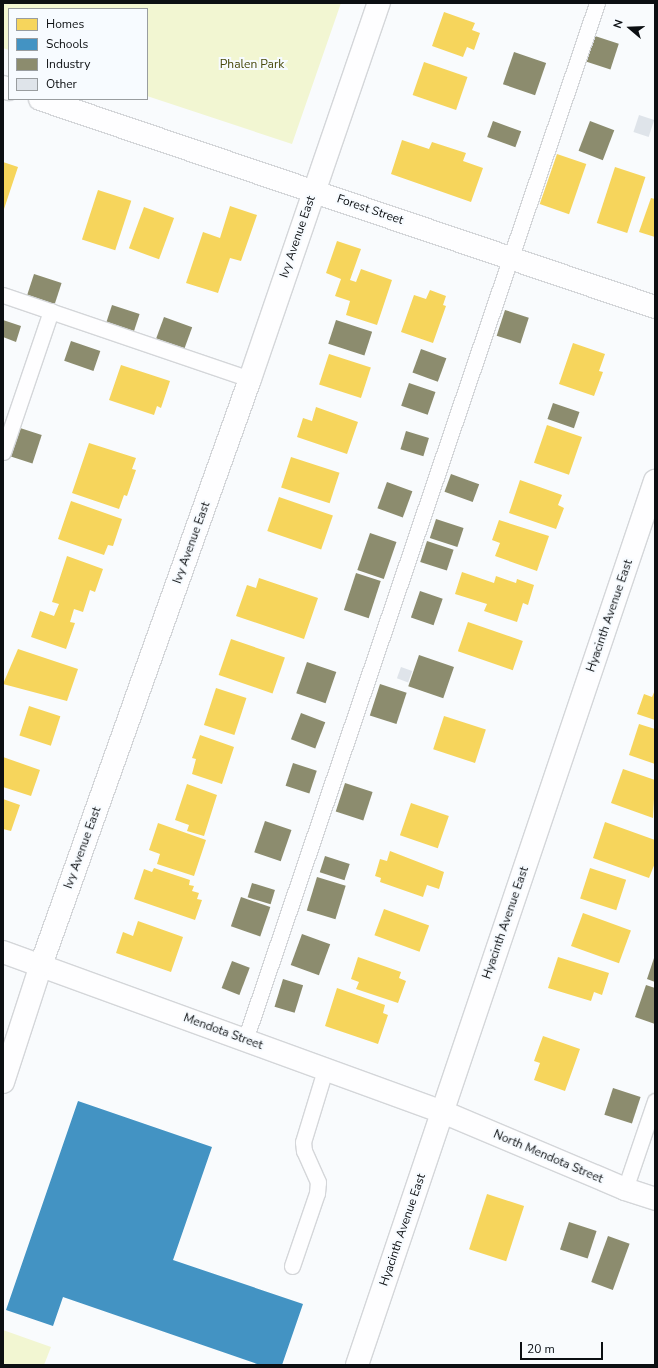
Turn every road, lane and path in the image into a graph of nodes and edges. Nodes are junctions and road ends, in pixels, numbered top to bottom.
1 (379, 3) edge
2 (597, 3) edge
3 (43, 100) edge
4 (314, 192) junction
5 (510, 258) junction
6 (3, 294) edge
7 (655, 307) edge
8 (51, 311) junction
9 (250, 379) junction
10 (3, 452) edge
11 (655, 481) edge
12 (3, 952) edge
13 (41, 965) junction
14 (245, 1040) junction
15 (325, 1070) junction
16 (3, 1082) edge
17 (655, 1101) edge
18 (443, 1112) junction
19 (624, 1189) junction
20 (655, 1199) edge
21 (292, 1266) dead end
22 (357, 1365) edge

1 - 4 street, Ivy Avenue East
2 - 5 lane
3 - 4 street, Forest Street
4 - 5 street, Forest Street
4 - 9 street, Ivy Avenue East
5 - 7 street, Forest Street
5 - 14 lane
6 - 8 lane
8 - 9 lane
8 - 10 lane
9 - 13 street, Ivy Avenue East
11 - 18 street, Hyacinth Avenue East
12 - 13 street, Mendota Street
13 - 14 street, Mendota Street
13 - 16 street, Ivy Avenue East
14 - 15 street, Mendota Street
15 - 18 street, Mendota Street
15 - 21 lane
17 - 19 lane
18 - 19 street, North Mendota Street
18 - 22 street, Hyacinth Avenue East
19 - 20 street, North Mendota Street

